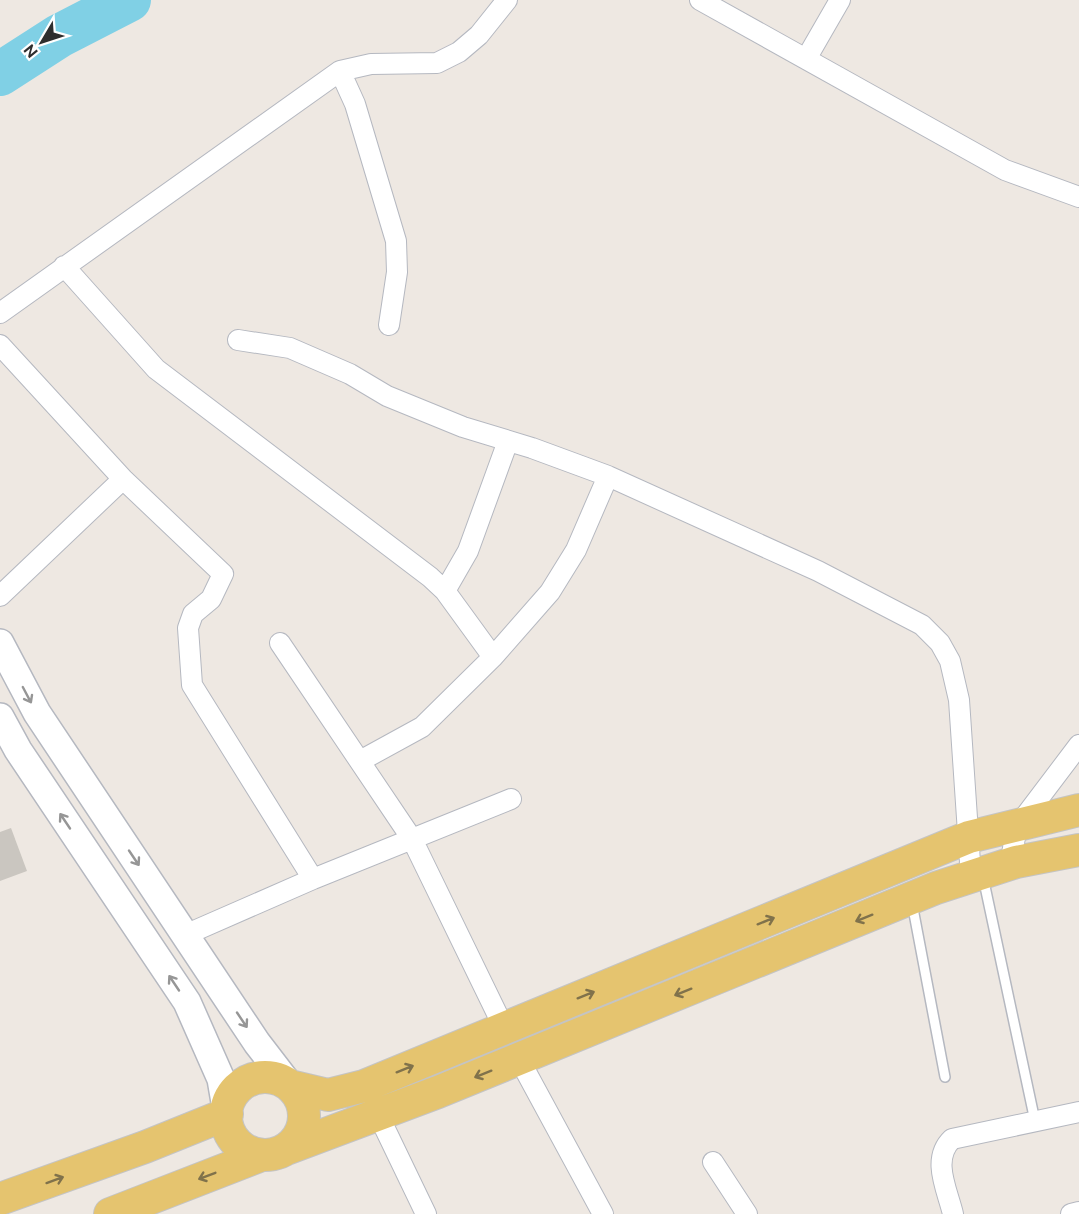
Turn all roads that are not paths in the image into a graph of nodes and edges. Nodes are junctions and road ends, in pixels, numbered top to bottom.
1 (507, 0) edge
2 (700, 0) edge
3 (840, 0) edge
4 (806, 59) junction
5 (340, 71) junction
6 (1079, 197) edge
7 (64, 266) junction
8 (0, 313) edge
9 (388, 325) dead end
10 (238, 340) dead end
11 (0, 345) edge
12 (508, 441) junction
13 (608, 476) junction
14 (123, 479) junction
15 (445, 591) junction
16 (0, 596) edge
17 (0, 643) edge
18 (280, 643) dead end
19 (493, 657) junction
20 (0, 717) edge
21 (1079, 745) edge
22 (360, 761) junction
23 (511, 799) dead end
24 (1079, 810) edge
25 (1017, 827) junction
26 (969, 837) junction
27 (412, 839) junction
28 (1079, 850) edge
29 (987, 872) junction
30 (313, 879) junction
31 (912, 899) junction
32 (185, 935) junction
33 (504, 1028) junction
34 (519, 1059) junction
35 (945, 1077) dead end
36 (290, 1086) junction
37 (364, 1086) junction
38 (1079, 1112) edge
39 (227, 1114) junction
40 (378, 1116) junction
41 (1035, 1121) junction
42 (274, 1152) junction
43 (713, 1162) dead end
44 (0, 1199) edge
45 (1079, 1212) edge
46 (110, 1214) edge
47 (426, 1214) edge
48 (603, 1214) edge
49 (747, 1214) edge
50 (953, 1214) edge
51 (1071, 1214) edge

1 - 5 street
2 - 4 street
3 - 4 street
4 - 6 street
5 - 7 street
5 - 9 street
7 - 8 street
7 - 15 street
10 - 12 street
11 - 14 street
12 - 13 street
12 - 15 street
13 - 19 street
13 - 26 street
14 - 16 street
14 - 30 street
15 - 19 street
17 -> 32 main road
18 - 22 street
19 - 22 street
39 -> 20 main road
21 - 25 street
22 - 27 street
23 - 27 street
24 - 25 main road
25 - 26 main road
25 - 29 street
26 - 29 street
33 -> 26 main road
27 - 30 street
27 - 33 street
28 - 29 main road
29 - 31 main road
29 - 41 lane
30 - 32 street
31 -> 34 main road
31 - 35 lane
32 -> 36 main road
37 -> 33 main road
34 -> 40 main road
34 - 48 street
36 - 37 main road
36 - 39 main road
36 - 42 main road
37 - 40 street
38 - 41 street
39 - 42 main road
44 -> 39 main road
40 - 42 main road
40 - 47 street
41 - 50 street
42 -> 46 main road
43 - 49 street
45 - 51 street

